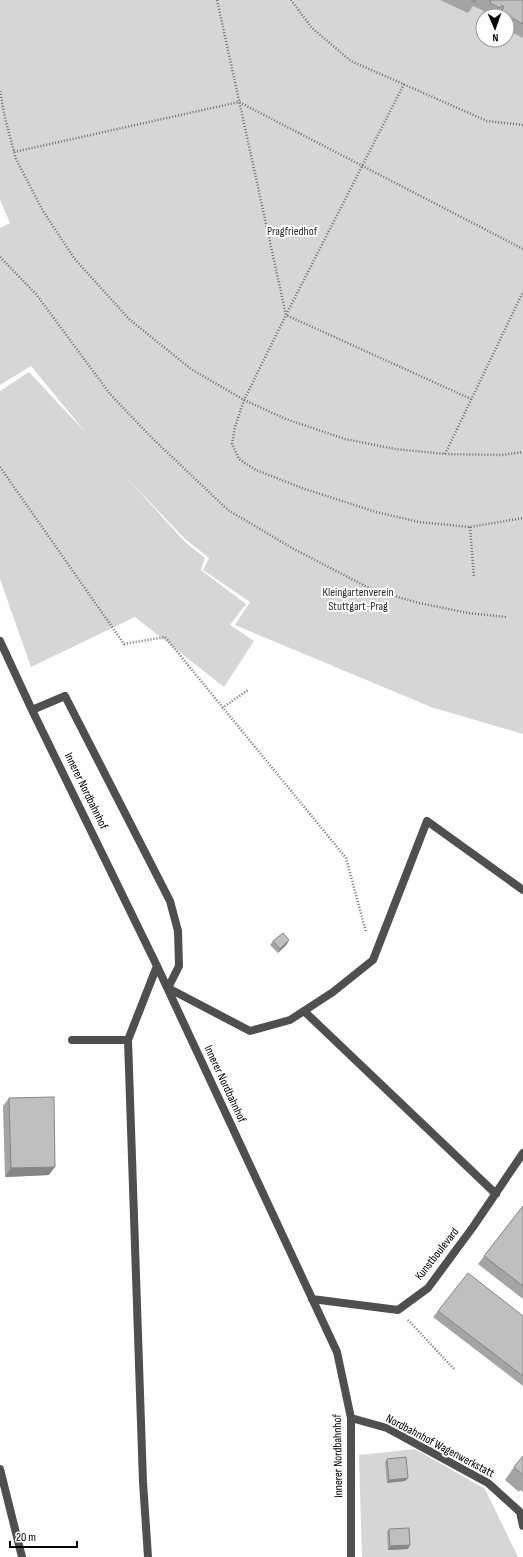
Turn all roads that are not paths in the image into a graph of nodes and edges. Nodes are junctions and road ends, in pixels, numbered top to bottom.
1 (0, 641) edge
2 (32, 710) junction
3 (523, 890) edge
4 (157, 966) junction
5 (168, 988) junction
6 (304, 1011) junction
7 (72, 1040) dead end
8 (128, 1040) junction
9 (523, 1153) edge
10 (496, 1194) junction
11 (312, 1299) junction
12 (351, 1418) junction
13 (0, 1469) edge
14 (523, 1526) edge
15 (22, 1557) edge
16 (148, 1557) edge
17 (351, 1557) edge

1 - 2 lane, Innerer Nordbahnhof
2 - 4 lane, Innerer Nordbahnhof
2 - 5 lane
3 - 6 lane
4 - 5 lane, Innerer Nordbahnhof
4 - 8 lane
5 - 6 lane
5 - 11 lane, Innerer Nordbahnhof
6 - 10 lane
7 - 8 lane
8 - 16 lane
9 - 10 lane, Kunstboulevard
10 - 11 lane, Kunstboulevard
11 - 12 lane, Innerer Nordbahnhof
12 - 14 lane, Nordbahnhof Wagenwerkstatt
12 - 17 lane, Innerer Nordbahnhof
13 - 15 lane

